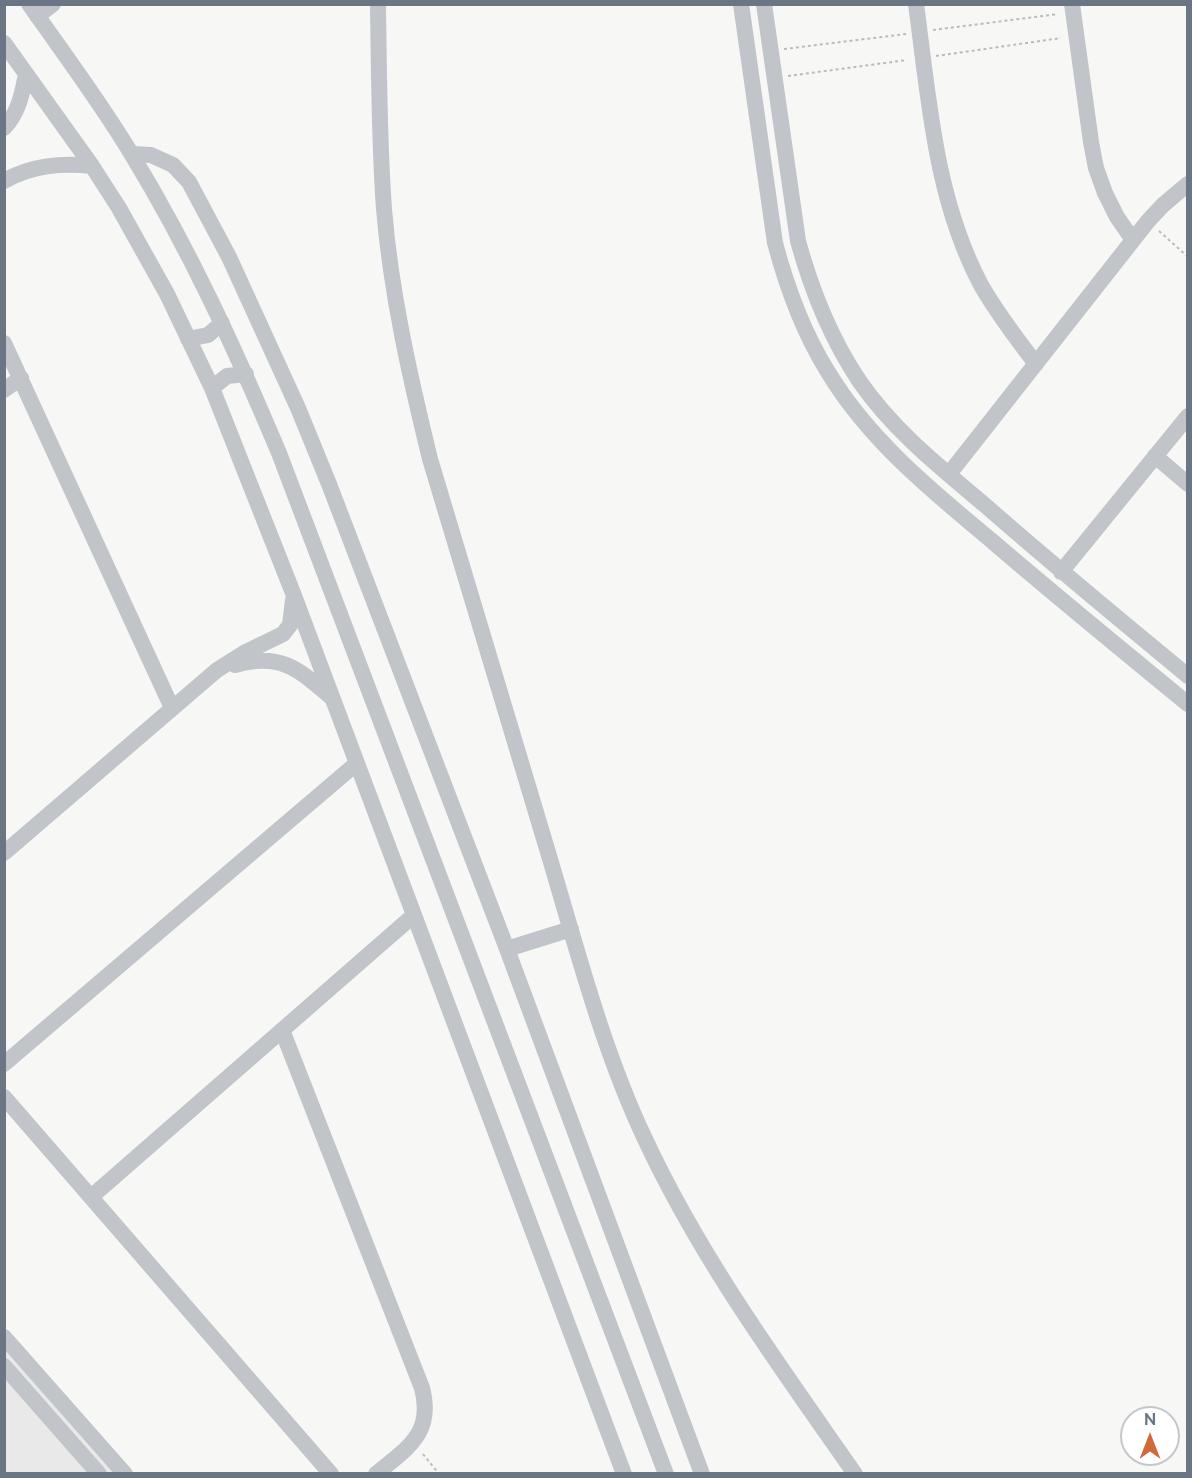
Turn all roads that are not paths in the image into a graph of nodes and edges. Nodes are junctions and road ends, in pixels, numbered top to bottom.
1 (53, 4) edge
2 (378, 4) edge
3 (741, 4) edge
4 (764, 4) edge
5 (916, 4) edge
6 (1072, 4) edge
7 (33, 10) edge
8 (4, 43) edge
9 (26, 74) junction
10 (4, 128) edge
11 (132, 154) junction
12 (92, 166) junction
13 (4, 181) edge
14 (1188, 184) edge
15 (1133, 240) junction
16 (222, 323) junction
17 (188, 339) junction
18 (4, 343) edge
19 (1036, 363) junction
20 (246, 374) junction
21 (21, 378) junction
22 (212, 388) junction
23 (4, 390) edge
24 (1188, 416) edge
25 (1155, 456) junction
26 (949, 474) junction
27 (1188, 484) edge
28 (1061, 572) junction
29 (293, 593) junction
30 (217, 670) junction
31 (1188, 676) edge
32 (333, 699) junction
33 (1188, 704) edge
34 (172, 708) junction
35 (357, 763) junction
36 (4, 853) edge
37 (414, 915) junction
38 (571, 929) junction
39 (507, 949) junction
40 (282, 1030) junction
41 (4, 1064) edge
42 (4, 1097) edge
43 (91, 1197) junction
44 (6, 1344) edge
45 (4, 1366) edge
46 (99, 1473) edge
47 (125, 1473) edge
48 (331, 1473) edge
49 (376, 1473) edge
50 (624, 1473) edge
51 (666, 1473) edge
52 (702, 1473) edge
53 (855, 1473) edge

1 - 7 street
2 - 38 street
3 - 33 street
4 - 26 street
5 - 19 street
6 - 15 street
7 - 11 street
8 - 9 street
9 - 10 street
9 - 12 street
11 - 16 street
11 - 39 street
12 - 13 street
12 - 17 street
14 - 15 street
15 - 19 street
16 - 17 street
16 - 20 street
17 - 22 street
18 - 21 street
19 - 26 street
20 - 22 street
20 - 51 street
21 - 23 street
21 - 34 street
22 - 29 street
24 - 25 street
25 - 27 street
25 - 28 street
26 - 28 street
28 - 31 street
29 - 30 street
29 - 32 street
30 - 32 street
30 - 34 street
32 - 35 street
34 - 36 street
35 - 37 street
35 - 41 street
37 - 40 street
37 - 50 street
38 - 39 street
38 - 53 street
39 - 52 street
40 - 43 street
40 - 49 street
42 - 43 street
43 - 48 street
44 - 47 street
45 - 46 street

